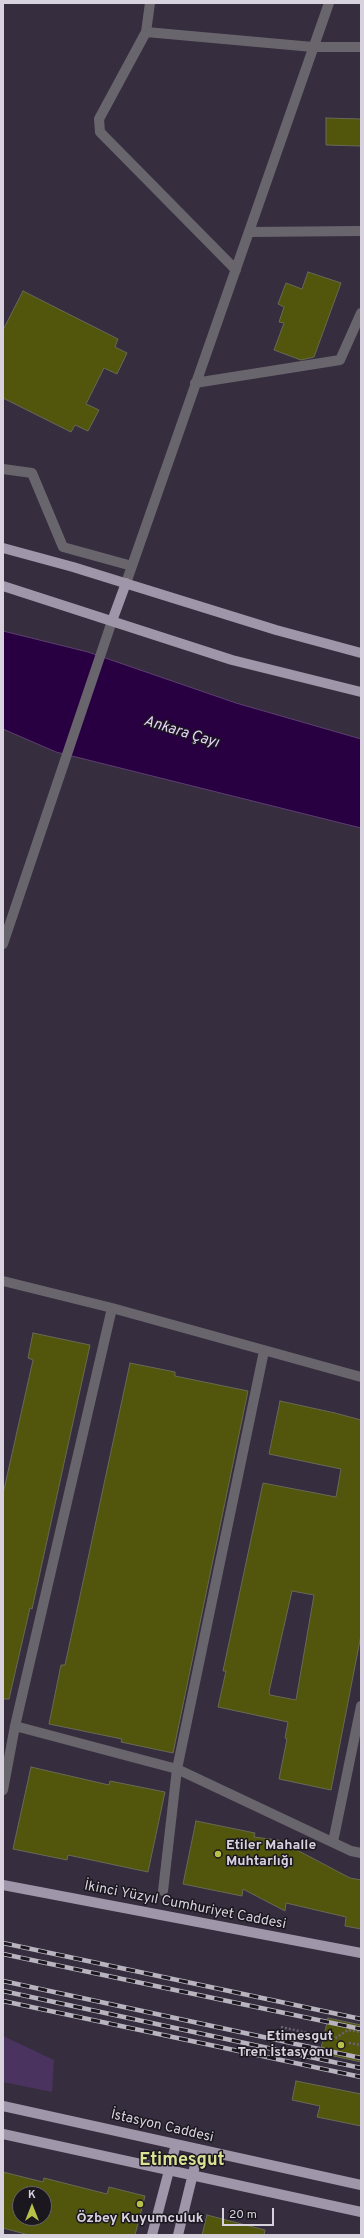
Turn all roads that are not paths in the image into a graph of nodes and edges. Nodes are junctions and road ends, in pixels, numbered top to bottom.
1 (150, 3) edge
2 (329, 3) edge
3 (146, 32) junction
4 (314, 47) junction
5 (361, 47) edge
6 (361, 231) edge
7 (249, 232) junction
8 (236, 270) junction
9 (361, 313) edge
10 (195, 384) junction
11 (3, 469) edge
12 (3, 548) edge
13 (132, 566) junction
14 (126, 583) junction
15 (3, 586) edge
16 (112, 621) junction
17 (361, 653) edge
18 (361, 692) edge
19 (3, 944) edge
20 (3, 1281) edge
21 (112, 1308) junction
22 (264, 1350) junction
23 (361, 1377) edge
24 (361, 1706) edge
25 (15, 1726) junction
26 (177, 1769) junction
27 (3, 1790) edge
28 (333, 1842) junction
29 (361, 1853) edge
30 (3, 1885) edge
31 (163, 1890) dead end
32 (361, 1954) edge
33 (3, 2106) edge
34 (3, 2134) edge
35 (176, 2144) junction
36 (199, 2149) junction
37 (169, 2171) junction
38 (193, 2176) junction
39 (361, 2185) edge
40 (361, 2212) edge
41 (152, 2235) edge
42 (178, 2235) edge

1 - 3 street
2 - 4 street
3 - 4 street
3 - 8 street
4 - 5 street
4 - 7 street
6 - 7 street
7 - 8 street
8 - 10 street
9 - 10 street
10 - 13 street
11 - 13 street
12 - 14 main road
13 - 14 street
14 - 16 main road
14 - 17 main road
15 - 16 main road
16 - 18 main road
16 - 19 street
20 - 21 street
21 - 22 street
21 - 25 street
22 - 23 street
22 - 26 street
24 - 28 street
25 - 26 street
25 - 27 street
26 - 28 street
26 - 31 street
28 - 29 street
30 - 32 main road, İkinci Yüzyıl Cumhuriyet Caddesi
33 - 35 main road, İstasyon Caddesi
34 - 37 main road
35 - 36 main road, İstasyon Caddesi
35 - 37 main road
36 - 38 main road
36 - 39 main road, İstasyon Caddesi
37 - 38 main road
37 - 41 main road
38 - 40 main road
38 - 42 main road

